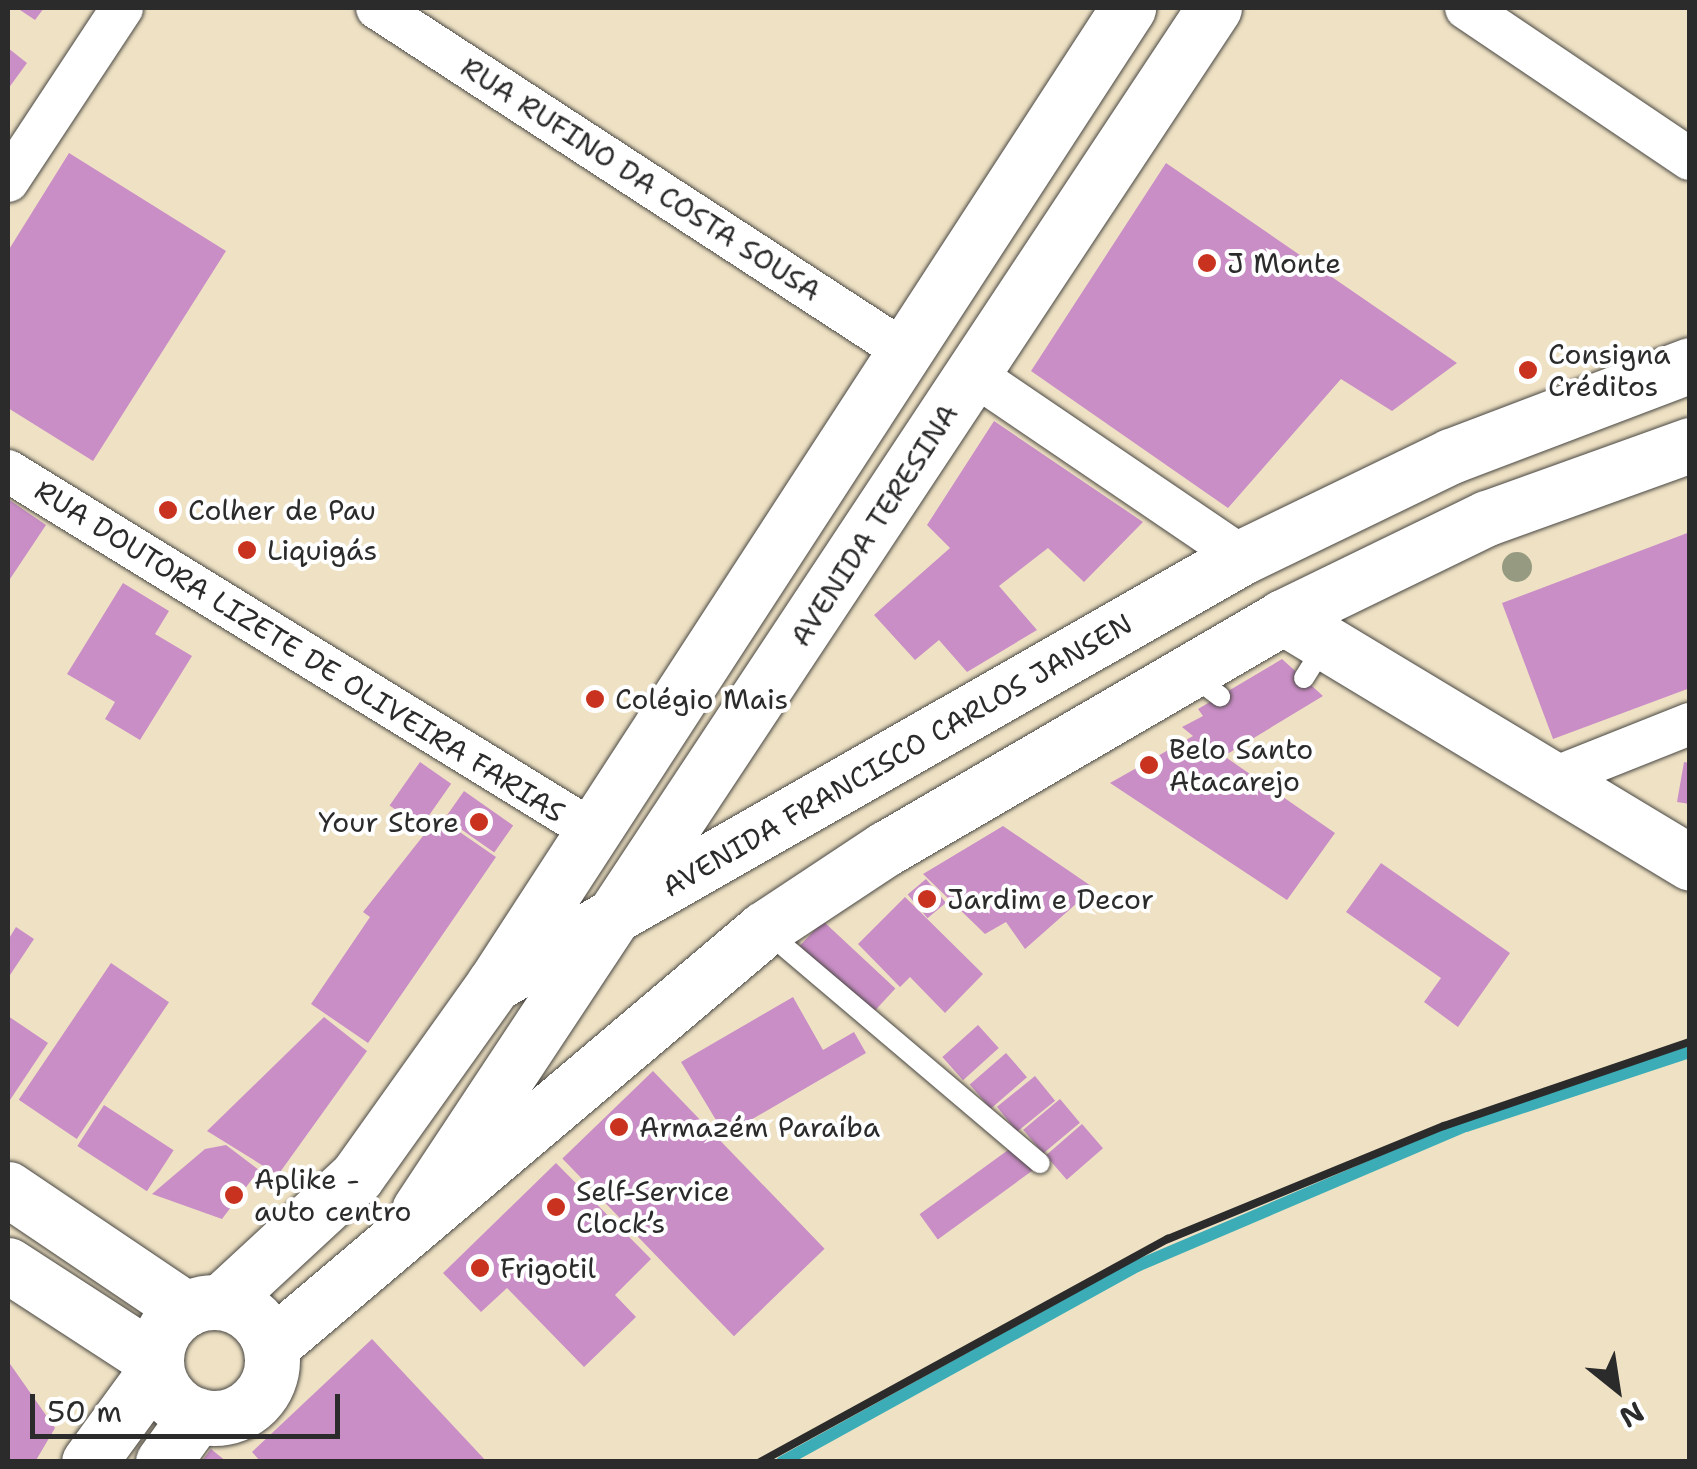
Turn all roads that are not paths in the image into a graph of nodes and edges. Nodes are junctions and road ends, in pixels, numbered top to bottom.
1 (122, 8) edge
2 (377, 8) edge
3 (1128, 8) edge
4 (1214, 8) edge
5 (1466, 8) edge
6 (1690, 159) edge
7 (1025, 166) junction
8 (8, 181) edge
9 (1084, 204) junction
10 (904, 351) junction
11 (1690, 365) edge
12 (974, 374) junction
13 (1690, 445) edge
14 (8, 471) edge
15 (1242, 557) junction
16 (1305, 646) junction
17 (1007, 692) junction
18 (1690, 724) edge
19 (1042, 754) junction
20 (1554, 778) junction
21 (593, 830) junction
22 (1690, 864) edge
23 (620, 914) junction
24 (764, 930) junction
25 (494, 984) junction
26 (1040, 1163) dead end
27 (8, 1189) edge
28 (398, 1241) junction
29 (8, 1266) edge
30 (204, 1305) junction
31 (271, 1346) junction
32 (156, 1365) junction
33 (197, 1415) junction
34 (89, 1462) edge
35 (163, 1462) edge

1 - 8 street
2 - 10 street, RUA RUFINO DA COSTA SOUSA
3 - 7 main road
4 - 9 main road, AVENIDA TERESINA
5 - 6 street
7 - 9 main road
7 - 10 main road
9 - 12 main road, AVENIDA TERESINA
10 - 21 main road
11 - 15 main road, AVENIDA FRANCISCO CARLOS JANSEN
12 - 15 street
12 - 23 main road, AVENIDA TERESINA
13 - 16 main road
14 - 21 street, RUA DOUTORA LIZETE DE OLIVEIRA FARIAS
15 - 17 main road, AVENIDA FRANCISCO CARLOS JANSEN
16 - 19 main road
16 - 20 main road
17 - 19 main road
17 - 23 main road, AVENIDA FRANCISCO CARLOS JANSEN
18 - 20 street
19 - 24 main road
20 - 22 main road
21 - 25 main road
23 - 25 main road, AVENIDA FRANCISCO CARLOS JANSEN
23 - 28 main road, AVENIDA TERESINA
24 - 26 lane
24 - 28 main road
25 - 30 main road, AVENIDA FRANCISCO CARLOS JANSEN
27 - 30 main road
28 - 31 main road
29 - 32 main road
30 - 31 main road
30 - 32 main road, AVENIDA FRANCISCO CARLOS JANSEN
31 - 33 main road
32 - 33 main road
32 - 34 main road, AVENIDA FRANCISCO CARLOS JANSEN
33 - 35 main road

